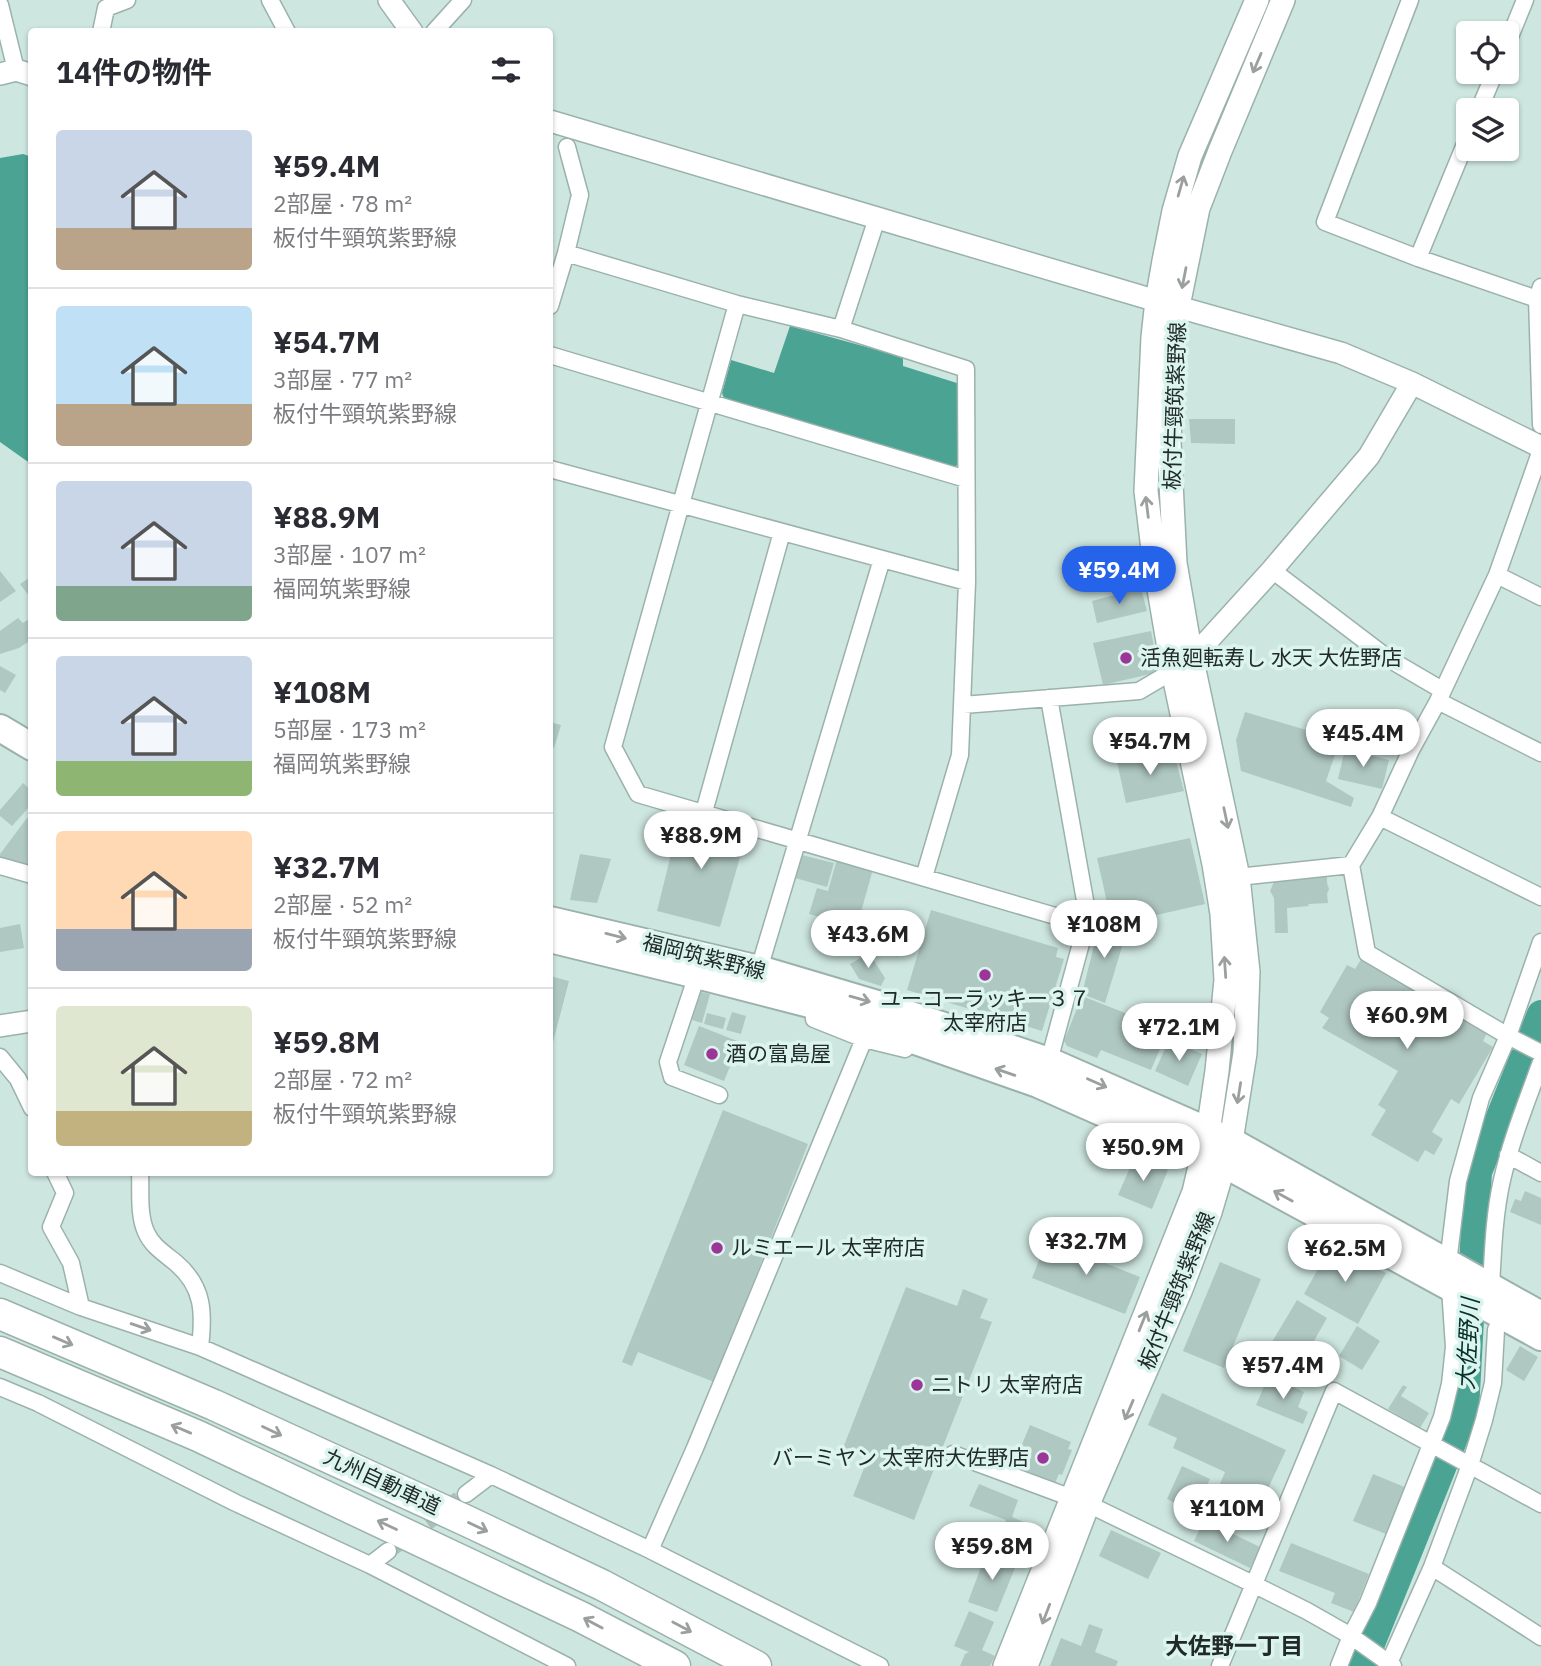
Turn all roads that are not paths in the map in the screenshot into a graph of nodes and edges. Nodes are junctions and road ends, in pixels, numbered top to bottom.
1 (127, 0) edge
2 (270, 0) edge
3 (389, 0) edge
4 (463, 0) edge
5 (1257, 0) edge
6 (1283, 0) edge
7 (1410, 0) edge
8 (1525, 0) edge
9 (0, 5) edge
10 (1516, 21) edge
11 (103, 28) edge
12 (285, 28) edge
13 (409, 28) edge
14 (438, 28) edge
15 (16, 73) edge
16 (553, 122) edge
17 (567, 146) dead end
18 (1458, 161) edge
19 (877, 218) junction
20 (566, 253) junction
21 (1418, 258) junction
22 (1539, 293) edge
23 (553, 296) edge
24 (1167, 303) junction
25 (737, 304) junction
26 (841, 329) junction
27 (553, 356) edge
28 (1412, 383) junction
29 (710, 403) junction
30 (1541, 425) edge
31 (1541, 449) edge
32 (553, 470) edge
33 (966, 479) junction
34 (680, 504) junction
35 (782, 532) junction
36 (882, 559) junction
37 (1272, 570) junction
38 (1497, 575) junction
39 (967, 582) junction
40 (1541, 597) edge
41 (1191, 656) junction
42 (1173, 671) junction
43 (1440, 695) junction
44 (1049, 698) junction
45 (963, 705) junction
46 (0, 707) edge
47 (28, 724) edge
48 (0, 728) edge
49 (28, 745) edge
50 (1541, 753) edge
51 (704, 812) junction
52 (1380, 817) junction
53 (797, 840) junction
54 (1351, 865) junction
55 (0, 866) edge
56 (28, 874) edge
57 (923, 877) junction
58 (1238, 877) junction
59 (1541, 897) edge
60 (553, 921) edge
61 (1086, 925) junction
62 (553, 940) edge
63 (1541, 942) edge
64 (759, 970) junction
65 (697, 975) junction
66 (813, 1006) junction
67 (28, 1022) edge
68 (0, 1026) edge
69 (1508, 1036) junction
70 (864, 1039) junction
71 (935, 1048) junction
72 (1541, 1053) edge
73 (0, 1057) edge
74 (1049, 1061) junction
75 (1541, 1062) edge
76 (719, 1095) dead end
77 (28, 1100) edge
78 (1216, 1149) junction
79 (1508, 1155) junction
80 (1541, 1173) edge
81 (57, 1176) edge
82 (140, 1176) edge
83 (0, 1273) edge
84 (1449, 1275) junction
85 (1494, 1303) junction
86 (81, 1307) junction
87 (0, 1314) edge
88 (1541, 1315) edge
89 (1541, 1337) edge
90 (200, 1347) junction
91 (0, 1352) edge
92 (0, 1387) edge
93 (1435, 1447) junction
94 (953, 1454) dead end
95 (1465, 1463) junction
96 (491, 1475) junction
97 (466, 1494) tunnel mouth
98 (1080, 1501) junction
99 (1541, 1504) edge
100 (650, 1550) junction
101 (388, 1551) tunnel mouth
102 (370, 1565) junction
103 (1432, 1567) junction
104 (1253, 1584) junction
105 (1541, 1637) edge
106 (1354, 1639) junction
107 (1389, 1662) edge
108 (567, 1666) edge
109 (675, 1666) edge
110 (756, 1666) edge
111 (880, 1666) edge
112 (1005, 1666) edge
113 (1026, 1666) edge
114 (1220, 1666) edge
115 (1339, 1666) edge

1 - 11 street
2 - 12 street
3 - 13 street
4 - 14 street
24 -> 5 main road, 板付牛頸筑紫野線
6 -> 24 main road, 板付牛頸筑紫野線
7 - 21 street
8 - 10 street
9 - 15 street
16 - 19 street
17 - 20 street
18 - 21 street
19 - 24 street
19 - 26 street
20 - 23 street
20 - 25 street
21 - 22 street
22 - 30 street
24 - 28 street
24 - 41 main road, 板付牛頸筑紫野線
42 -> 24 main road, 板付牛頸筑紫野線
25 - 26 street
25 - 29 street
26 - 33 street
27 - 29 street
28 - 31 street
28 - 37 street
29 - 33 street
29 - 34 street
31 - 38 street
32 - 34 street
33 - 39 street
34 - 35 street
34 - 51 street
35 - 36 street
35 - 51 street
36 - 39 street
36 - 53 street
37 - 41 street
37 - 43 street
38 - 40 street
38 - 43 street
39 - 45 street
41 - 42 street
41 -> 58 main road, 板付牛頸筑紫野線
42 - 44 street
78 -> 42 main road, 板付牛頸筑紫野線
43 - 50 street
43 - 52 street
44 - 45 street
44 - 61 street
45 - 57 street
46 - 47 main road
48 - 49 main road
51 - 53 street
52 - 54 street
52 - 59 street
53 - 57 street
53 - 64 street
54 - 58 street
54 - 69 street
55 - 56 street
57 - 61 street
58 -> 78 main road, 板付牛頸筑紫野線
60 -> 64 main road, 福岡筑紫野線
61 - 74 street
62 - 65 main road, 福岡筑紫野線
63 - 69 street
64 -> 74 main road, 福岡筑紫野線
65 - 66 main road, 福岡筑紫野線
65 - 76 street
66 - 70 street
66 - 71 main road, 福岡筑紫野線
67 - 68 street
69 - 72 street
69 - 84 street
70 - 71 street
70 - 100 street
78 -> 71 main road, 福岡筑紫野線
73 - 77 street
74 -> 78 main road, 福岡筑紫野線
75 - 79 street
78 - 84 main road, 福岡筑紫野線
78 - 98 main road, 板付牛頸筑紫野線
79 - 80 street
79 - 85 street
81 - 86 street
82 - 90 street
83 - 86 street
84 - 85 main road, 福岡筑紫野線
84 - 93 street
85 - 88 main road, 福岡筑紫野線
85 - 89 main road, 福岡筑紫野線
85 - 95 street
86 -> 90 street
87 -> 110 highway, 九州自動車道
90 - 96 street
109 -> 91 highway, 九州自動車道
92 - 102 street
93 - 95 street
93 - 104 street
93 - 106 street
94 - 98 street
95 - 99 street
95 - 103 street
96 - 97 street
96 - 100 street
98 - 104 street
98 - 112 main road, 板付牛頸筑紫野線
98 -> 113 main road, 板付牛頸筑紫野線
100 - 111 street
101 - 102 street
102 - 108 street
103 - 105 street
103 - 107 street
104 - 106 street
104 - 114 street
106 - 107 street
106 - 115 street

